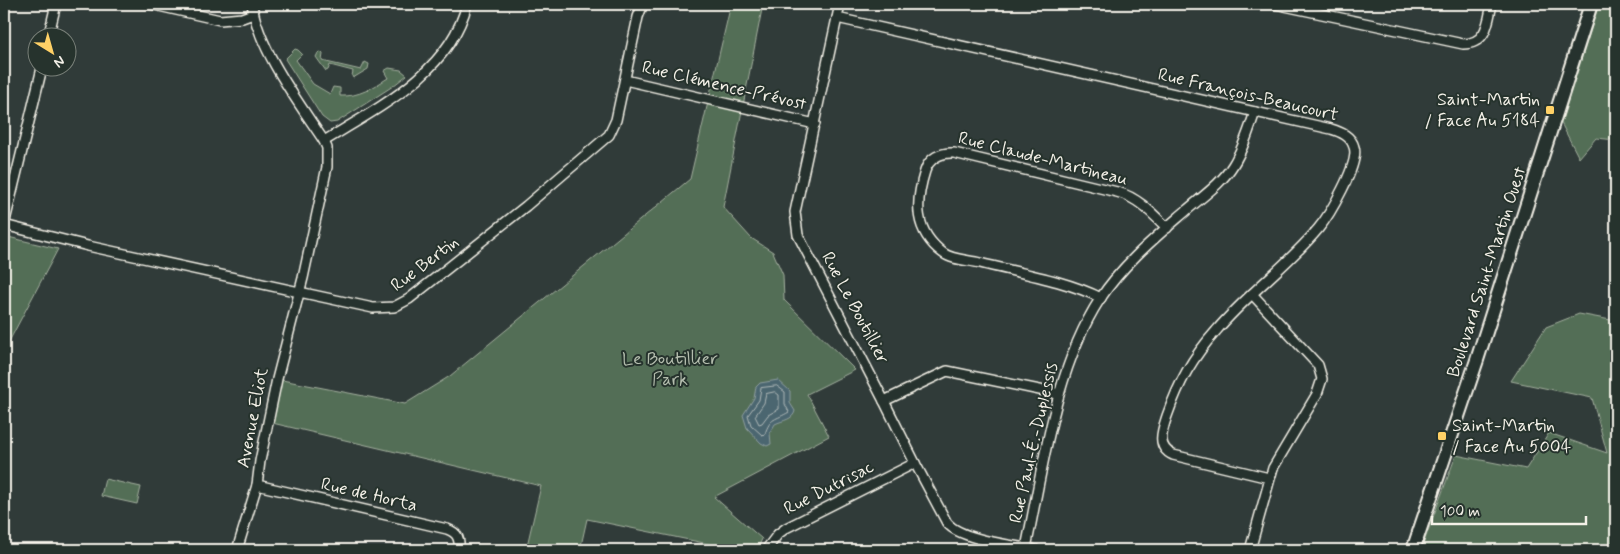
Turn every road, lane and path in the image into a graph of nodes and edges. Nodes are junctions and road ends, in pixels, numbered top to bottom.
1 (56, 4) edge
2 (150, 4) edge
3 (252, 4) edge
4 (467, 4) edge
5 (641, 4) edge
6 (840, 4) edge
7 (1275, 4) edge
8 (1492, 4) edge
9 (1592, 4) edge
10 (253, 14) junction
11 (837, 18) junction
12 (50, 28) edge
13 (40, 78) edge
14 (625, 80) junction
15 (1255, 112) junction
16 (815, 124) junction
17 (324, 141) junction
18 (4, 225) edge
19 (1167, 228) junction
20 (299, 292) junction
21 (1252, 294) junction
22 (1101, 298) junction
23 (1059, 394) junction
24 (884, 401) junction
25 (914, 463) junction
26 (1269, 478) junction
27 (257, 485) junction
28 (1031, 549) edge
29 (237, 550) edge
30 (459, 550) edge
31 (766, 550) edge
32 (1250, 550) edge
33 (1413, 550) edge

1 - 12 street
2 - 10 street
3 - 10 street
4 - 17 street
5 - 14 street, Rue Bertin
6 - 11 street, Rue Le Boutillier
7 - 8 street
9 - 33 main road, Boulevard Saint-Martin Ouest
10 - 17 street
11 - 15 street, Rue François-Beaucourt
11 - 16 street, Rue Le Boutillier
13 - 18 street
14 - 16 street, Rue Clémence-Prévost
14 - 20 street, Rue Bertin
15 - 19 street, Rue Paul-É.-Duplessis
15 - 21 street, Rue François-Beaucourt
16 - 24 street, Rue Le Boutillier
17 - 20 street, Avenue Eliot
18 - 20 street, Rue Bertin
19 - 22 street, Rue Paul-É.-Duplessis
19 - 22 street, Rue Claude-Martineau
20 - 27 street, Avenue Eliot
21 - 26 street
21 - 26 street, Rue François-Beaucourt
22 - 23 street, Rue Paul-É.-Duplessis
23 - 24 street
23 - 28 street, Rue Paul-É.-Duplessis
24 - 25 street, Rue Le Boutillier
25 - 28 street, Rue Le Boutillier
25 - 31 street, Rue Dutrisac
26 - 32 street
27 - 29 street, Avenue Eliot
27 - 30 street, Rue de Horta

